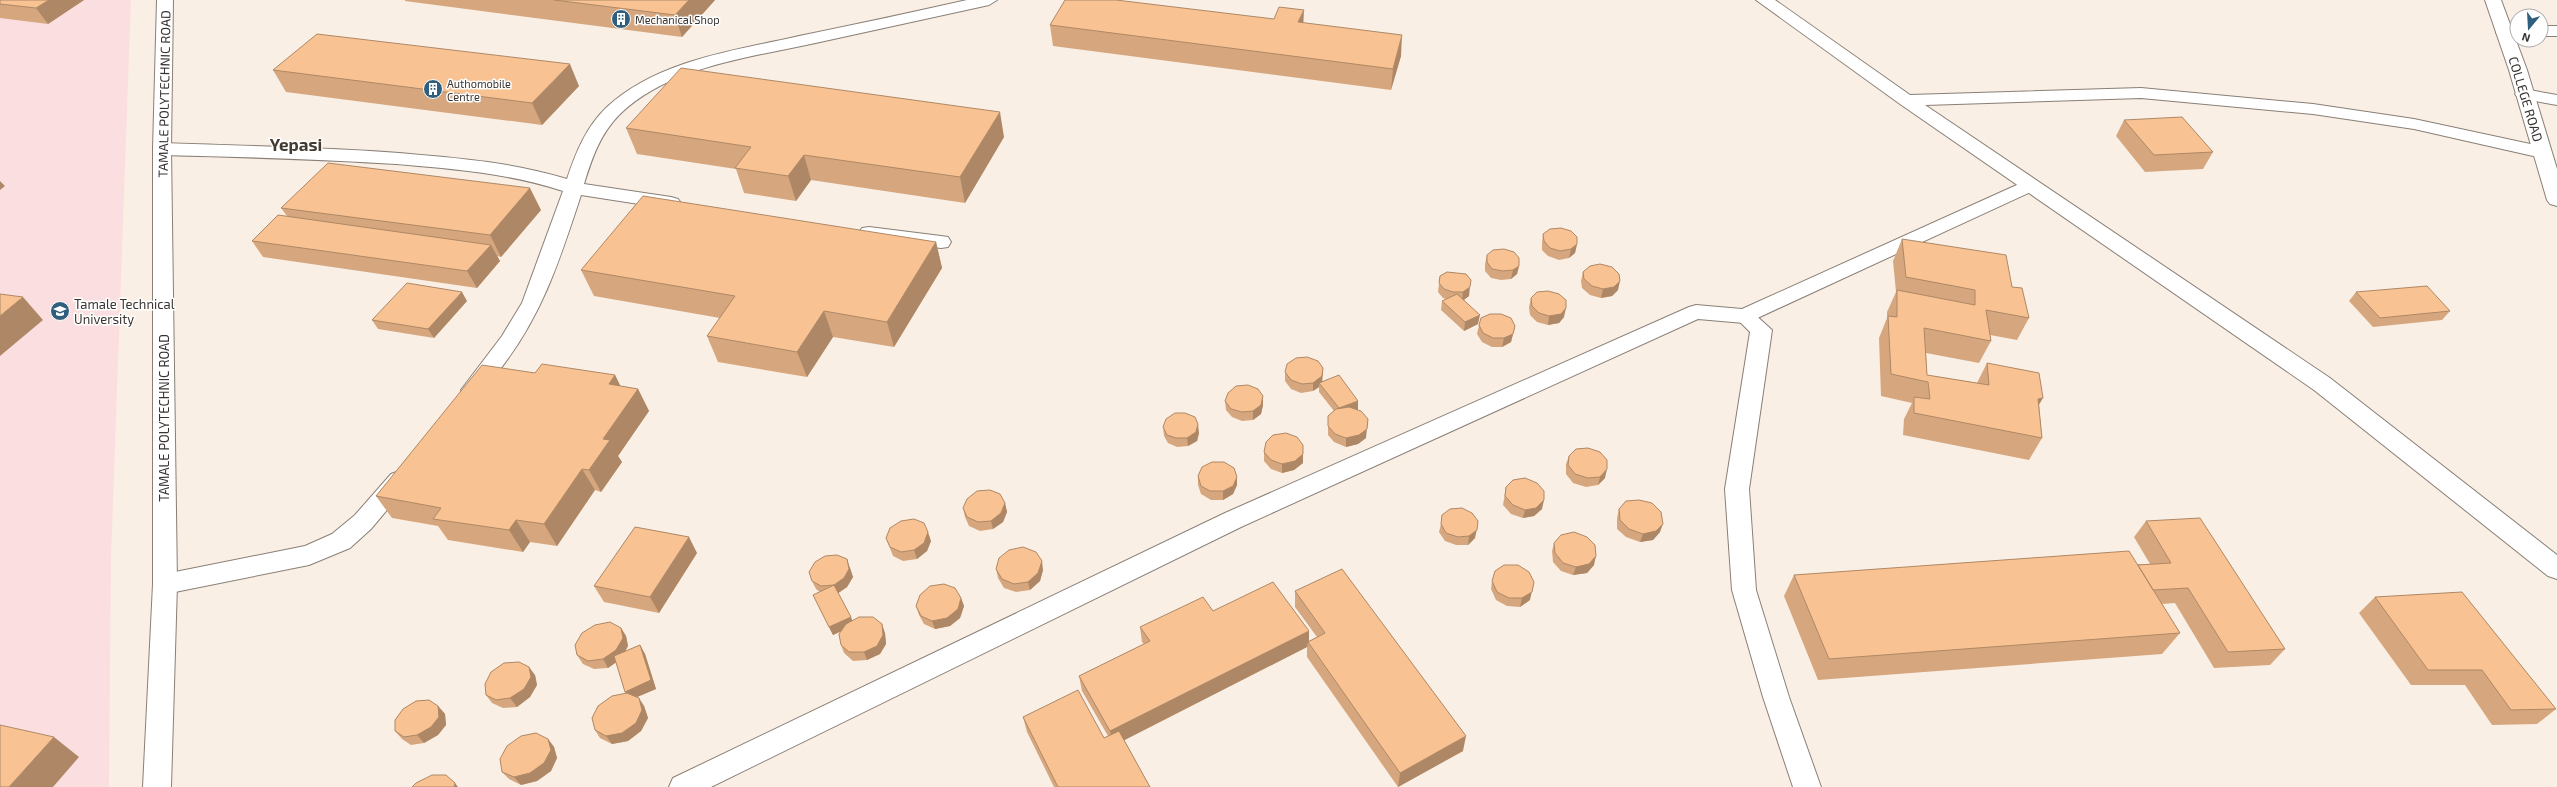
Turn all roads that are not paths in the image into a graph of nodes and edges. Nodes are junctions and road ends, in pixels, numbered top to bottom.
1 (165, 0) edge
2 (988, 0) edge
3 (1764, 0) edge
4 (2492, 0) edge
5 (2509, 30) edge
6 (2514, 48) edge
7 (2524, 94) junction
8 (1906, 100) junction
9 (2557, 100) edge
10 (162, 149) junction
11 (2542, 152) junction
12 (2030, 185) junction
13 (574, 188) junction
14 (2557, 200) edge
15 (691, 206) edge
16 (848, 231) edge
17 (941, 242) dead end
18 (1744, 316) junction
19 (461, 404) edge
20 (411, 465) edge
21 (2557, 569) edge
22 (165, 584) junction
23 (157, 787) edge
24 (683, 787) edge
25 (1807, 787) edge

1 - 10 street, TAMALE POLYTECHNIC ROAD
2 - 13 street
3 - 8 street
4 - 5 street, COLLEGE ROAD
6 - 7 street, COLLEGE ROAD
7 - 9 street
7 - 11 street, COLLEGE ROAD
8 - 11 street
8 - 12 street
10 - 13 street
10 - 22 street, TAMALE POLYTECHNIC ROAD
11 - 14 street, COLLEGE ROAD
12 - 18 street
12 - 21 street
13 - 15 street
13 - 19 street
16 - 17 street
18 - 24 street
18 - 25 street
20 - 22 street
22 - 23 street, TAMALE POLYTECHNIC ROAD

